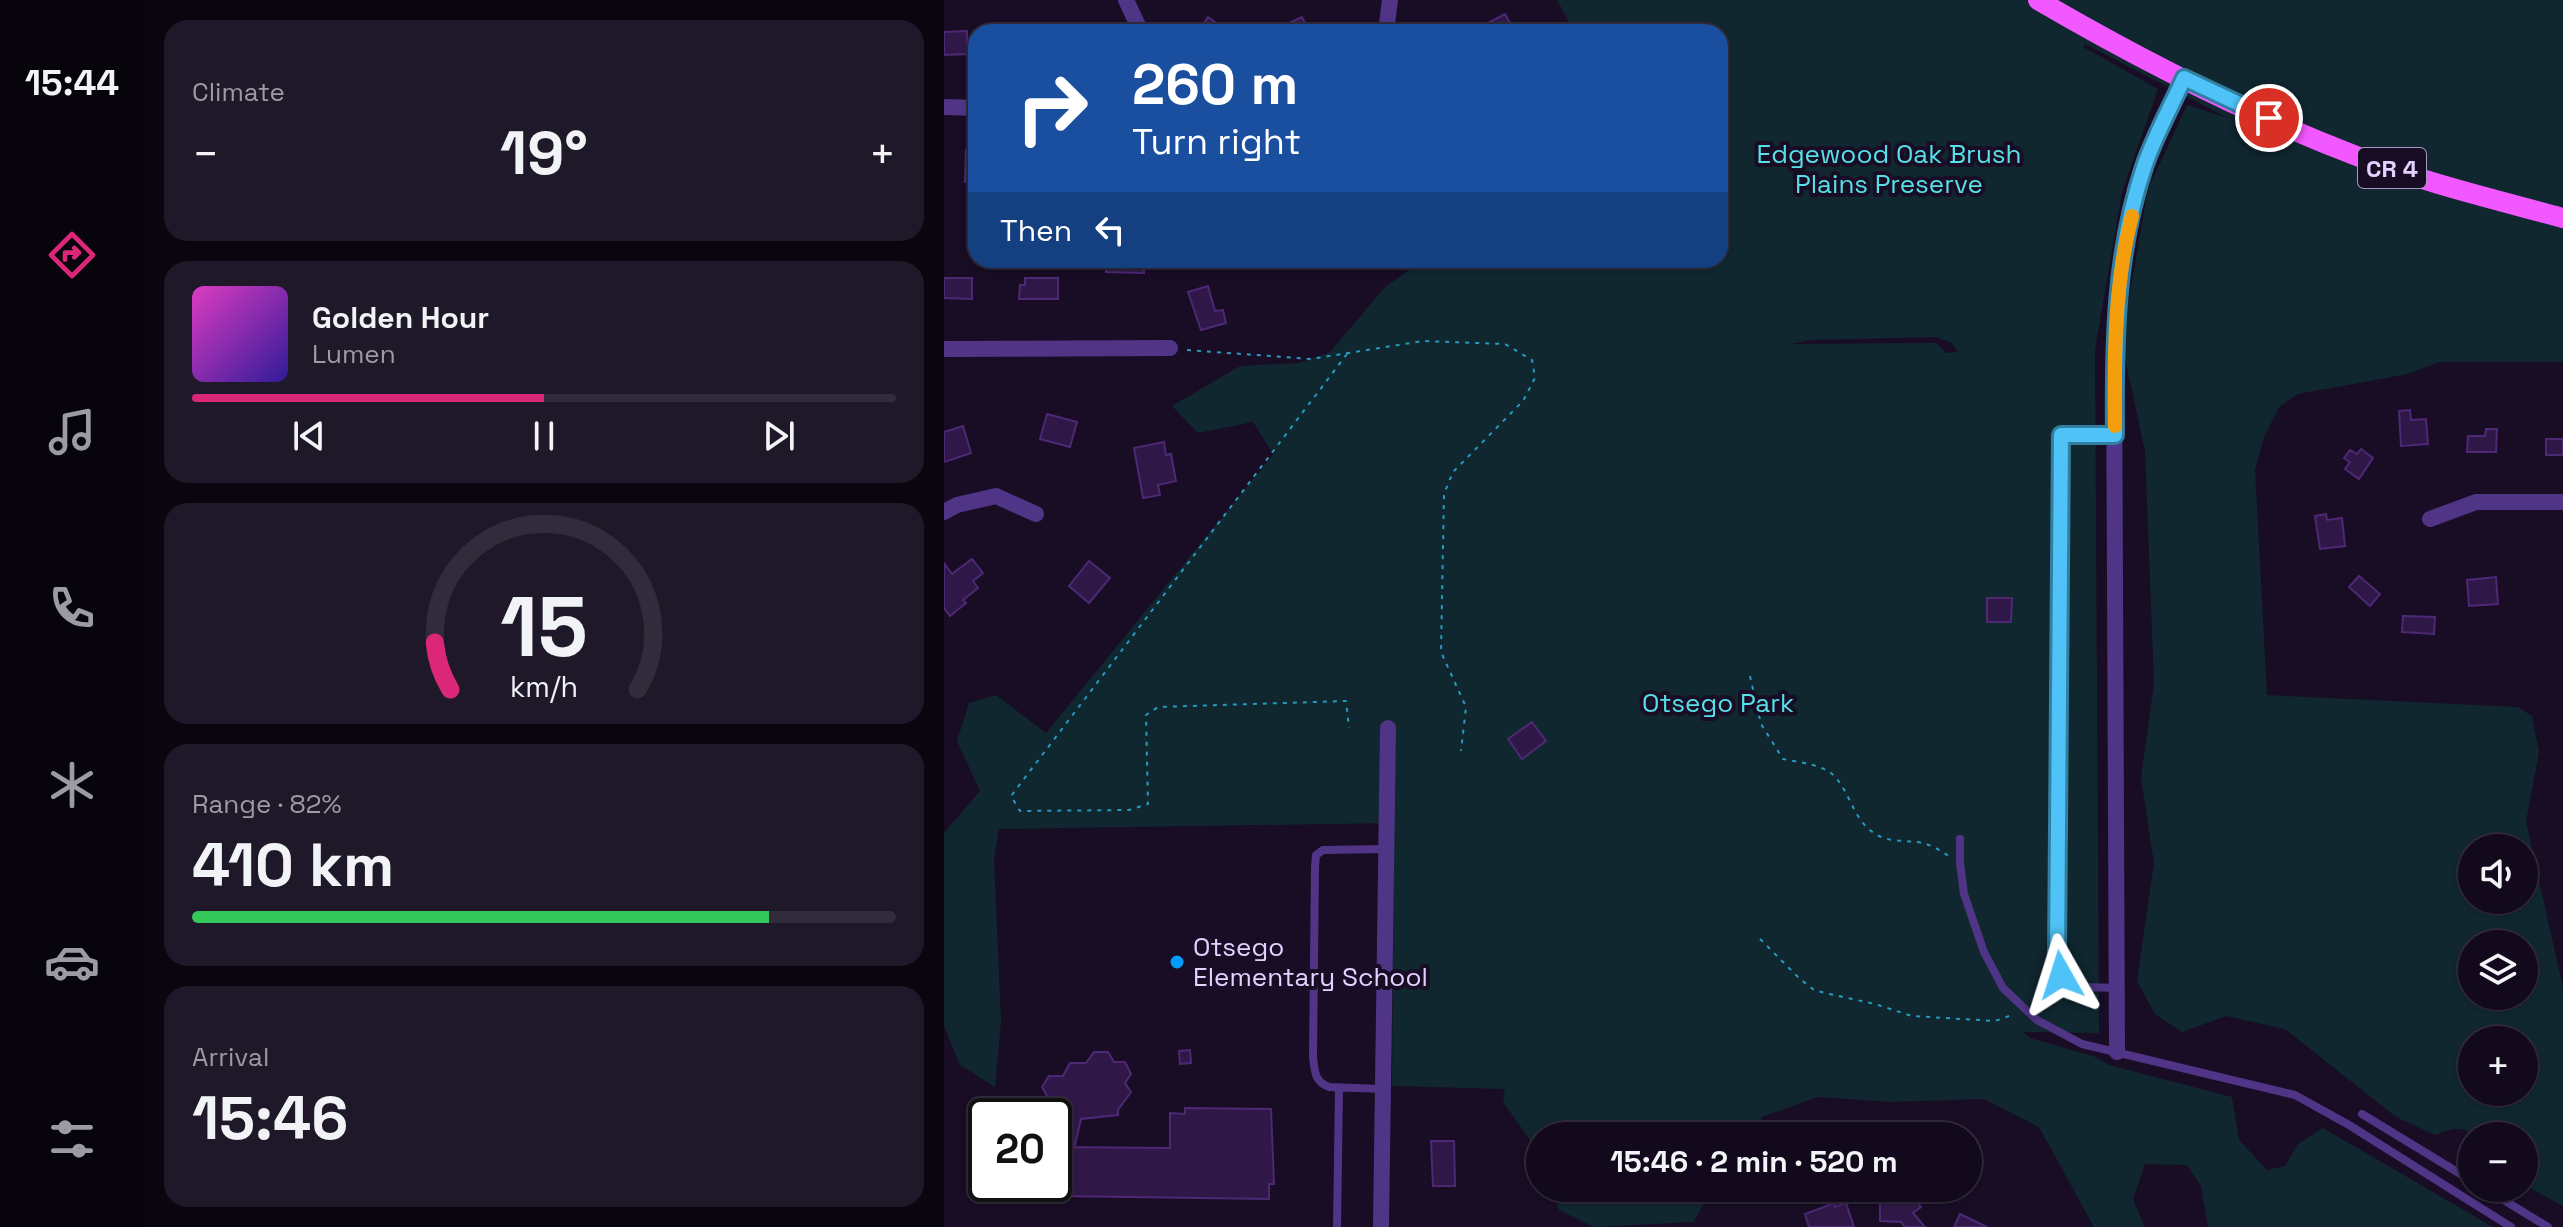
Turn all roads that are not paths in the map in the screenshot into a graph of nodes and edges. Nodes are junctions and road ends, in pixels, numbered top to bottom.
1 (1126, 0) edge
2 (1390, 0) edge
3 (2038, 0) edge
4 (1137, 24) edge
5 (1387, 24) edge
6 (2184, 78) junction
7 (944, 107) edge
8 (968, 108) edge
9 (2563, 218) edge
10 (1170, 348) road end
11 (944, 349) edge
12 (2115, 435) junction
13 (2563, 502) edge
14 (944, 512) edge
15 (1036, 514) dead end
16 (2430, 519) dead end
17 (1388, 728) dead end
18 (1960, 839) dead end
19 (1387, 849) junction
20 (2118, 988) junction
21 (2117, 1052) junction
22 (1339, 1088) junction
23 (1383, 1089) junction
24 (2362, 1114) dead end
25 (2458, 1172) edge
26 (2507, 1202) edge
27 (1337, 1227) edge
28 (1381, 1227) edge
29 (2511, 1227) edge
30 (2548, 1227) edge

1 - 4 street
2 - 5 street
3 - 6 main road, CR 4
6 - 9 main road, CR 4
6 - 12 street
7 - 8 street
10 - 11 street
12 - 20 street
12 - 20 lane
13 - 16 street
14 - 15 street
17 - 19 street
18 - 21 lane
19 - 22 lane
19 - 23 street
20 - 21 street
21 - 29 lane
22 - 23 lane
22 - 27 lane
23 - 28 street
24 - 25 lane
26 - 30 lane

